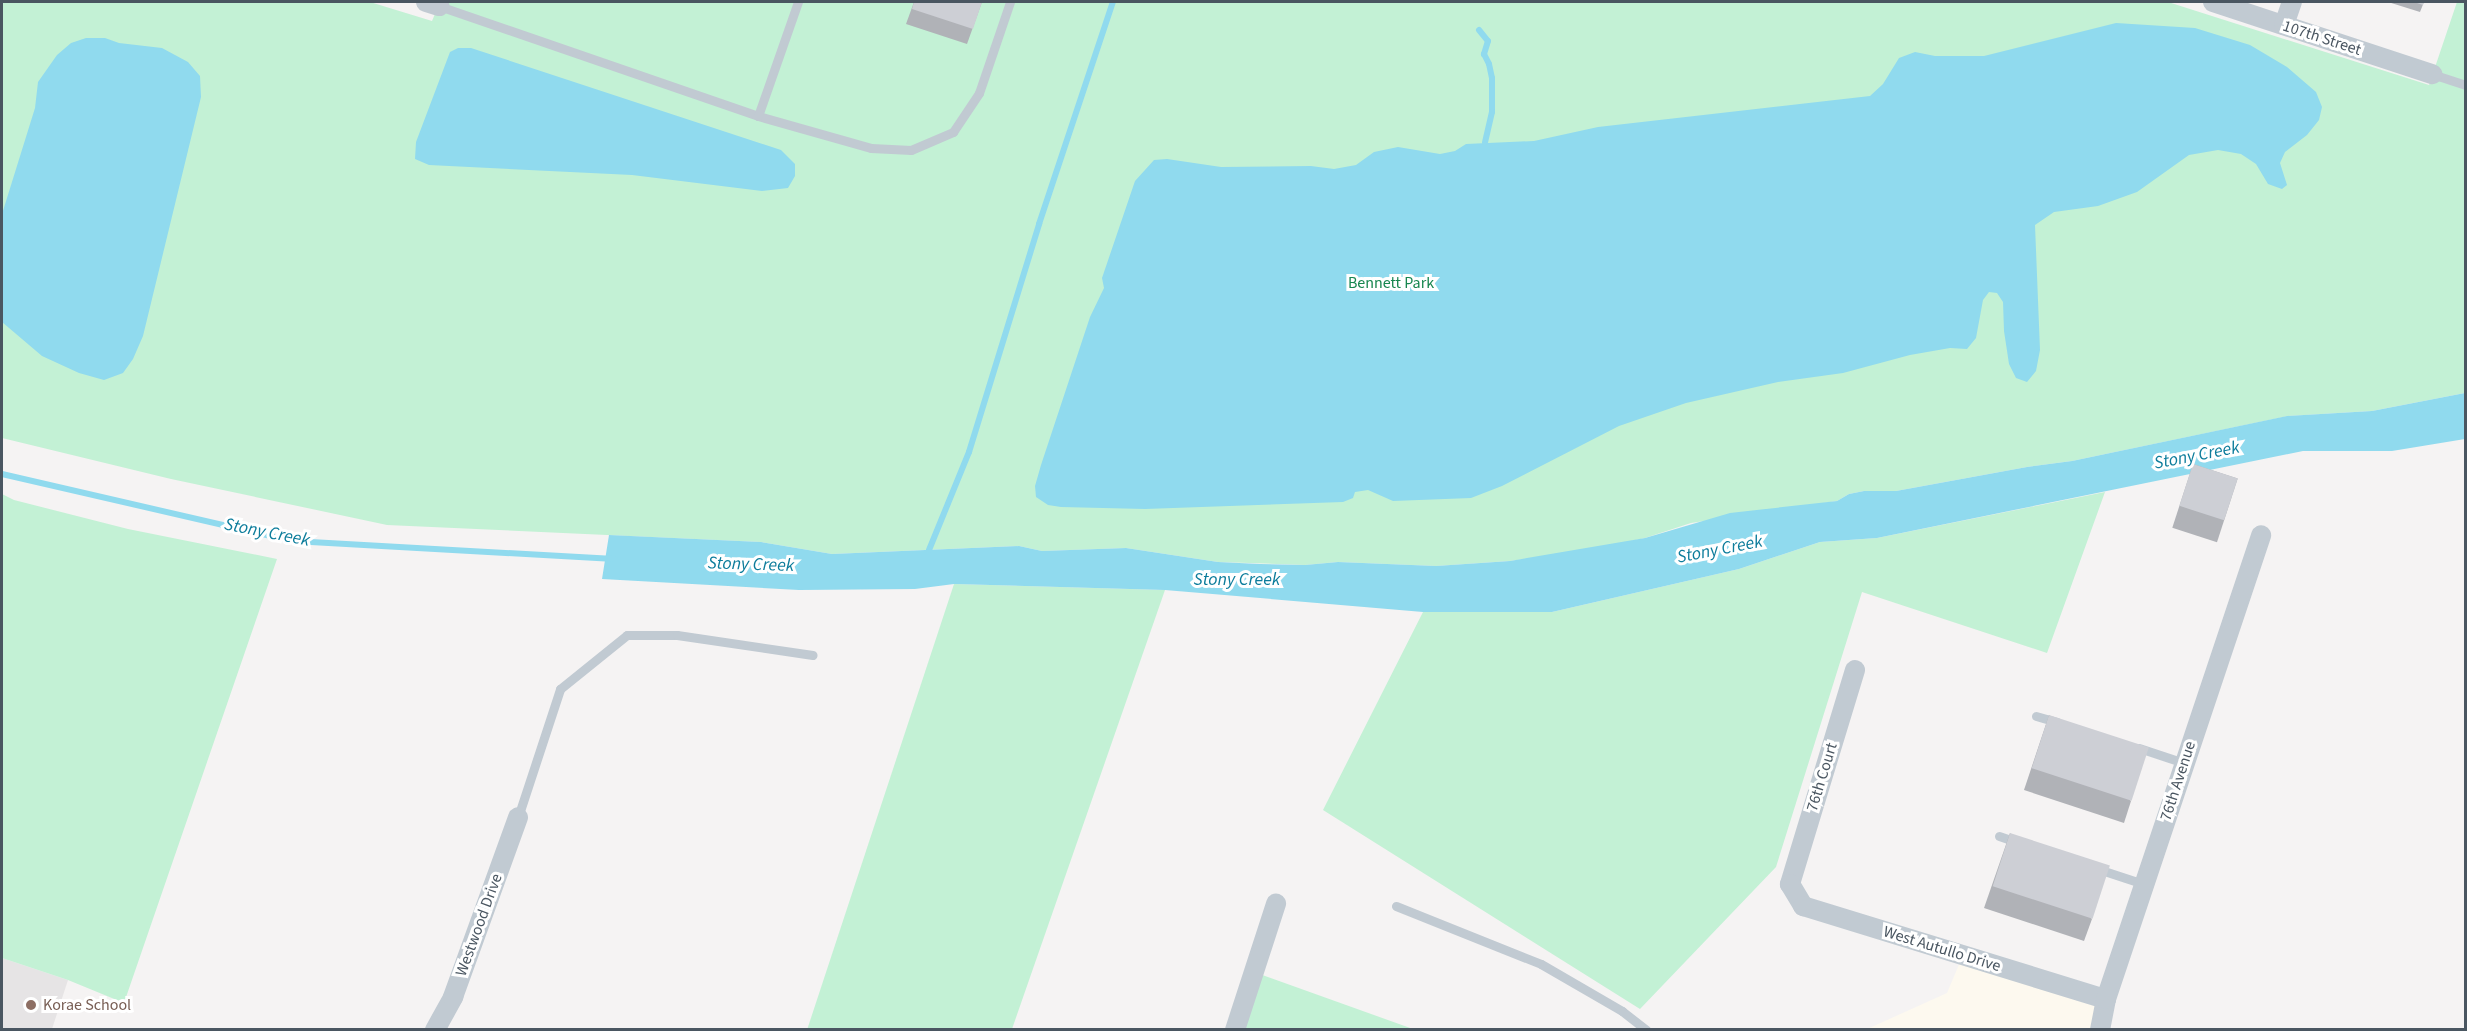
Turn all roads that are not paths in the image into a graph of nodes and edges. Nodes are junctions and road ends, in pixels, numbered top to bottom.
1 (798, 2) edge
2 (1010, 2) edge
3 (2213, 2) edge
4 (2292, 2) edge
5 (432, 4) edge
6 (2284, 25) junction
7 (2432, 74) joint
8 (2466, 85) edge
9 (758, 116) junction
10 (2260, 535) dead end
11 (813, 655) dead end
12 (1855, 670) dead end
13 (2036, 716) dead end
14 (2070, 727) edge
15 (2127, 745) edge
16 (2184, 763) junction
17 (518, 817) joint
18 (1999, 836) dead end
19 (2032, 847) edge
20 (2088, 865) edge
21 (1790, 884) joint
22 (2144, 884) junction
23 (1276, 904) dead end
24 (1396, 906) dead end
25 (2106, 999) junction
26 (435, 1029) edge
27 (1235, 1029) edge
28 (1646, 1029) edge
29 (2100, 1029) edge

1 - 9 lane
2 - 9 lane
3 - 6 street, 107th Street
4 - 6 street
5 - 9 lane
6 - 7 street, 107th Street
7 - 8 lane
10 - 16 street, 76th Avenue
11 - 17 lane
12 - 21 street, 76th Court
13 - 14 lane
15 - 16 lane
16 - 22 street, 76th Avenue
17 - 26 street, Westwood Drive
18 - 19 lane
20 - 22 lane
21 - 25 street, West Autullo Drive
22 - 25 street, 76th Avenue
23 - 27 street
24 - 28 lane
25 - 29 street, 76th Avenue

